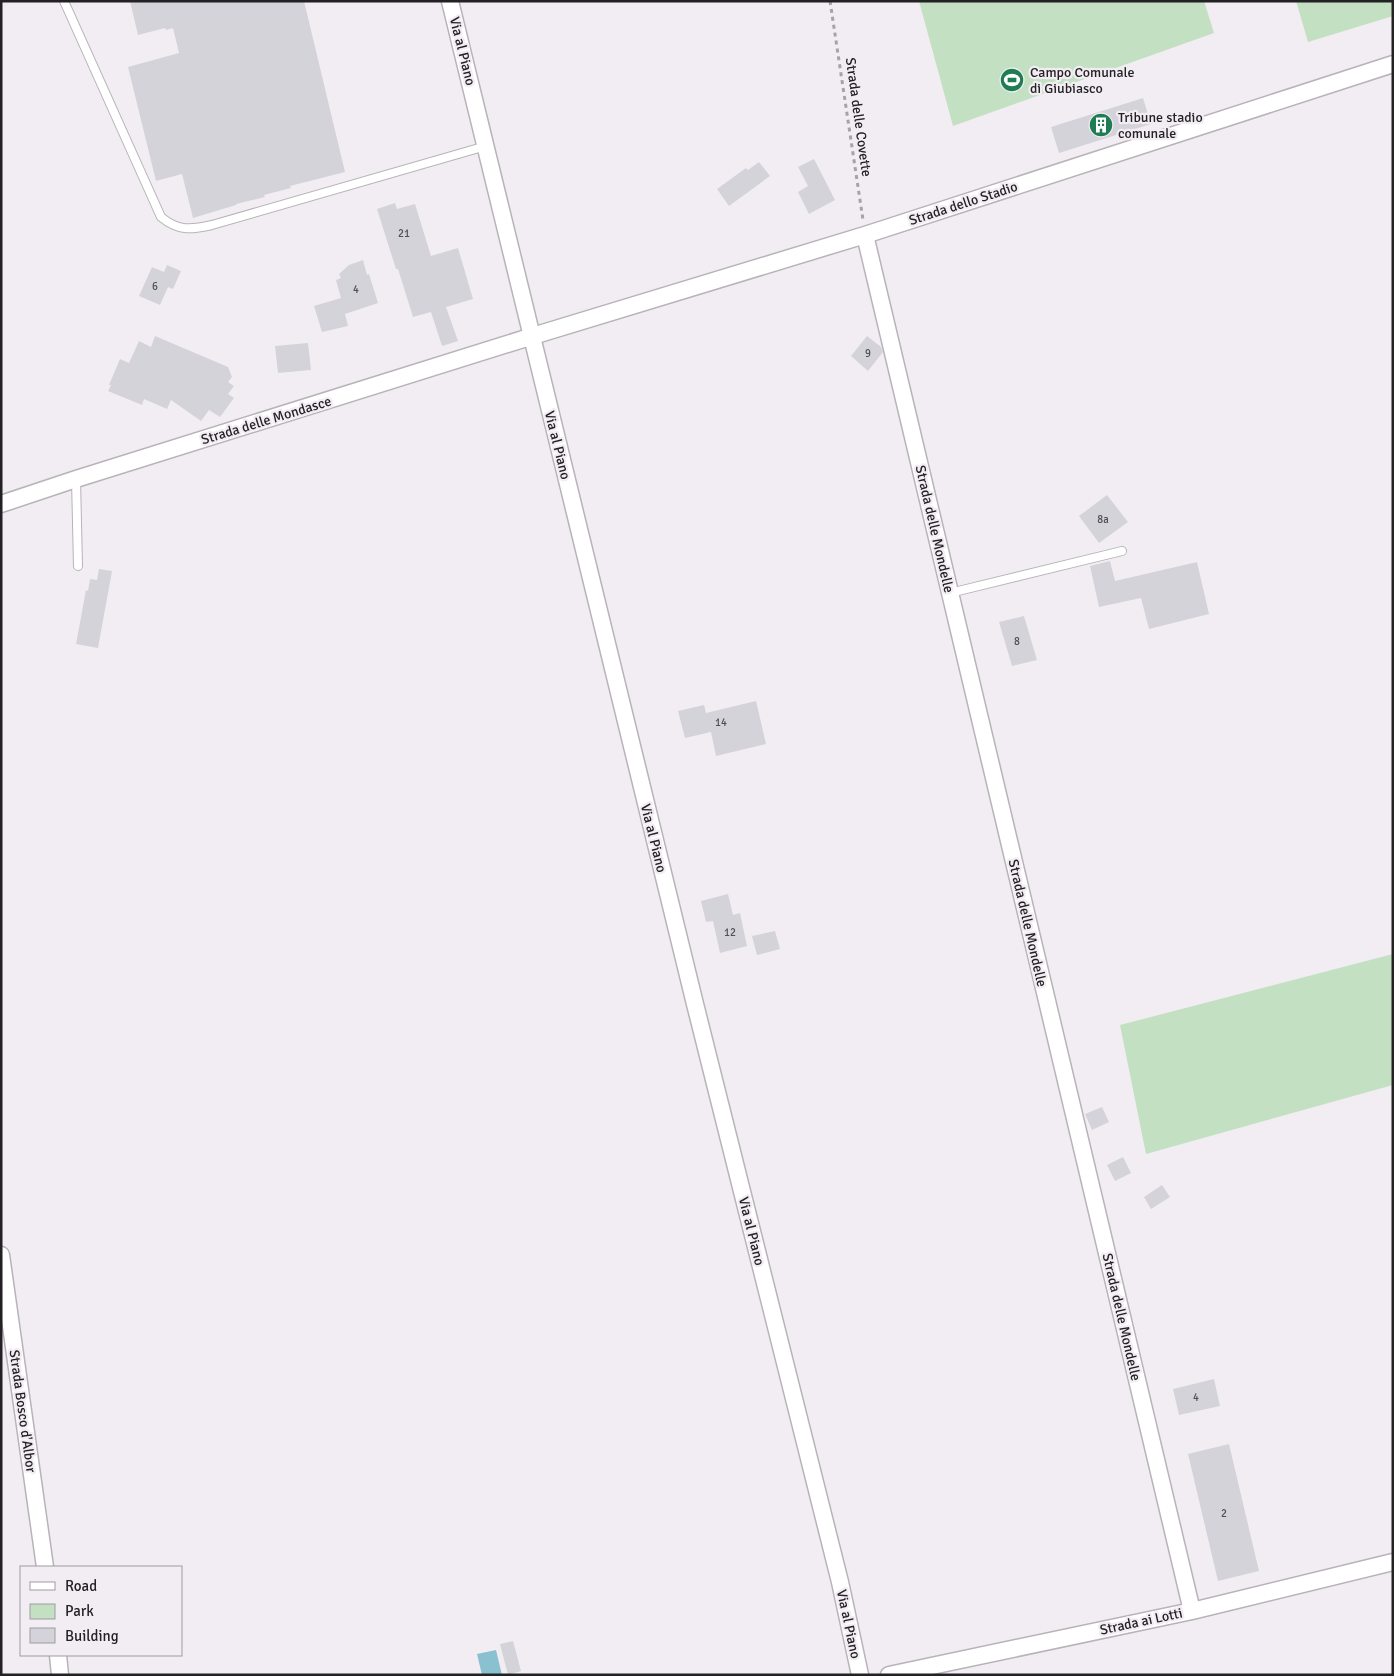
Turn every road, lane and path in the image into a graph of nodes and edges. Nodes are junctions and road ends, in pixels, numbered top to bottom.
1 (64, 1) edge
2 (450, 1) edge
3 (830, 1) edge
4 (1393, 64) edge
5 (486, 146) junction
6 (865, 235) junction
7 (532, 337) junction
8 (76, 479) junction
9 (1, 504) edge
10 (1122, 551) dead end
11 (78, 566) dead end
12 (950, 592) junction
13 (1, 1254) edge
14 (1393, 1562) edge
15 (45, 1566) edge
16 (1192, 1611) junction
17 (58, 1656) edge
18 (60, 1675) edge
19 (860, 1675) edge
20 (889, 1675) edge

1 - 5 lane
2 - 5 street, Via al Piano
3 - 6 path, Strada delle Covette
4 - 6 street, Strada dello Stadio
5 - 7 street, Via al Piano
6 - 7 street, Strada dello Stadio
6 - 12 street, Strada delle Mondelle
7 - 8 street, Strada delle Mondasce
7 - 19 street, Via al Piano
8 - 9 street, Strada delle Mondasce
8 - 11 lane
10 - 12 lane
12 - 16 street, Strada delle Mondelle
13 - 15 street, Strada Bosco d'Albor
14 - 16 street, Strada ai Lotti
16 - 20 street, Strada ai Lotti
17 - 18 street

